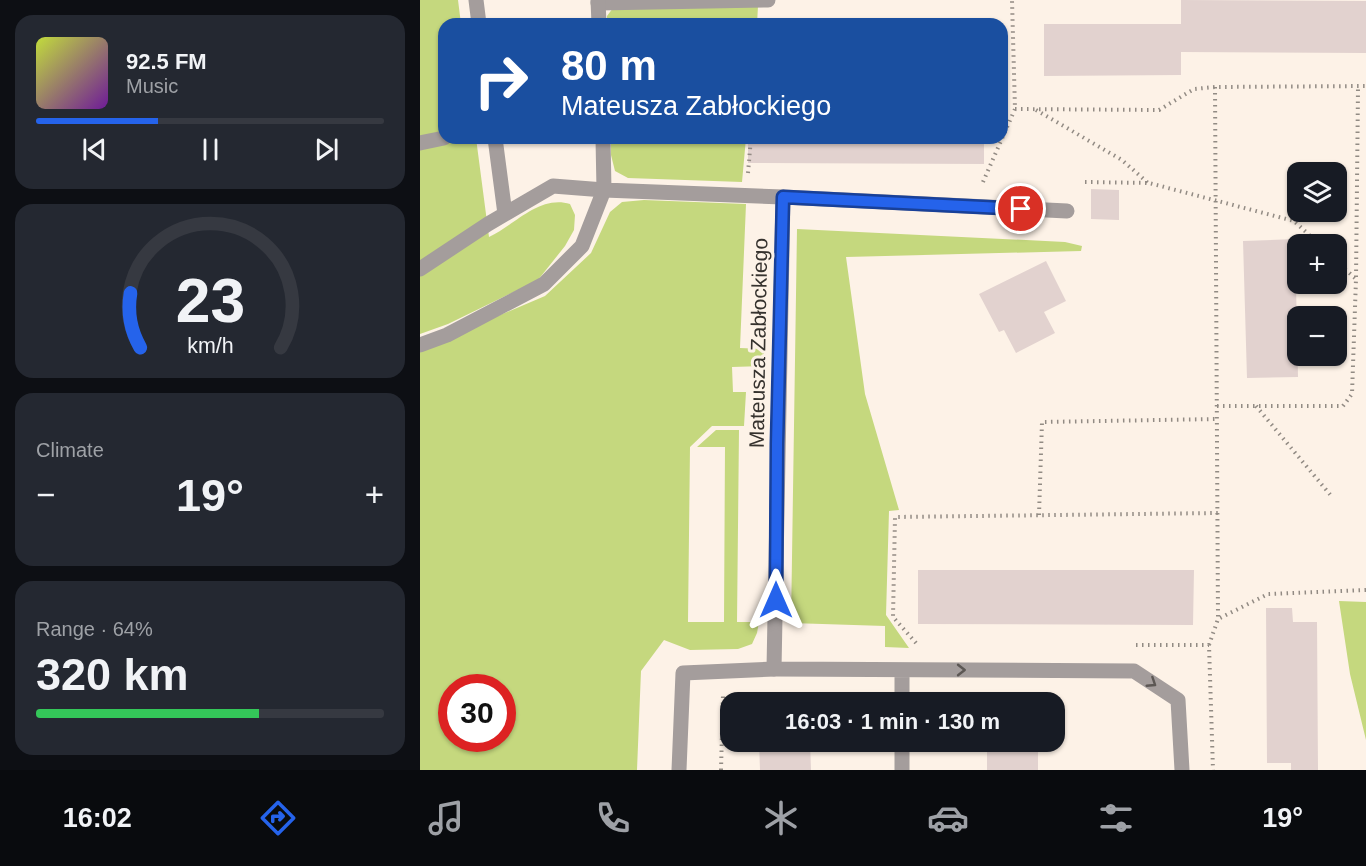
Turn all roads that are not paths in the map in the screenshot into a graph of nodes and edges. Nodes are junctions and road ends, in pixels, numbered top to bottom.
1 (476, 0) edge
2 (768, 0) edge
3 (598, 1) edge
4 (478, 18) edge
5 (599, 18) edge
6 (438, 139) edge
7 (420, 143) edge
8 (496, 144) edge
9 (603, 144) edge
10 (604, 190) junction
11 (783, 197) junction
12 (1067, 211) dead end
13 (505, 214) junction
14 (420, 269) edge
15 (420, 345) edge
16 (774, 669) junction
17 (902, 670) junction
18 (902, 692) edge
19 (902, 752) edge
20 (680, 770) edge
21 (902, 770) edge
22 (1182, 770) edge

1 - 4 street
2 - 3 street
3 - 5 street
6 - 7 street
8 - 13 street
9 - 10 street
10 - 11 street
10 - 13 street
10 - 15 street
11 - 12 street
11 - 16 street, Mateusza Zabłockiego
13 - 14 street
16 - 17 street
16 - 20 street
17 - 18 street
17 -> 22 street
19 - 21 street

